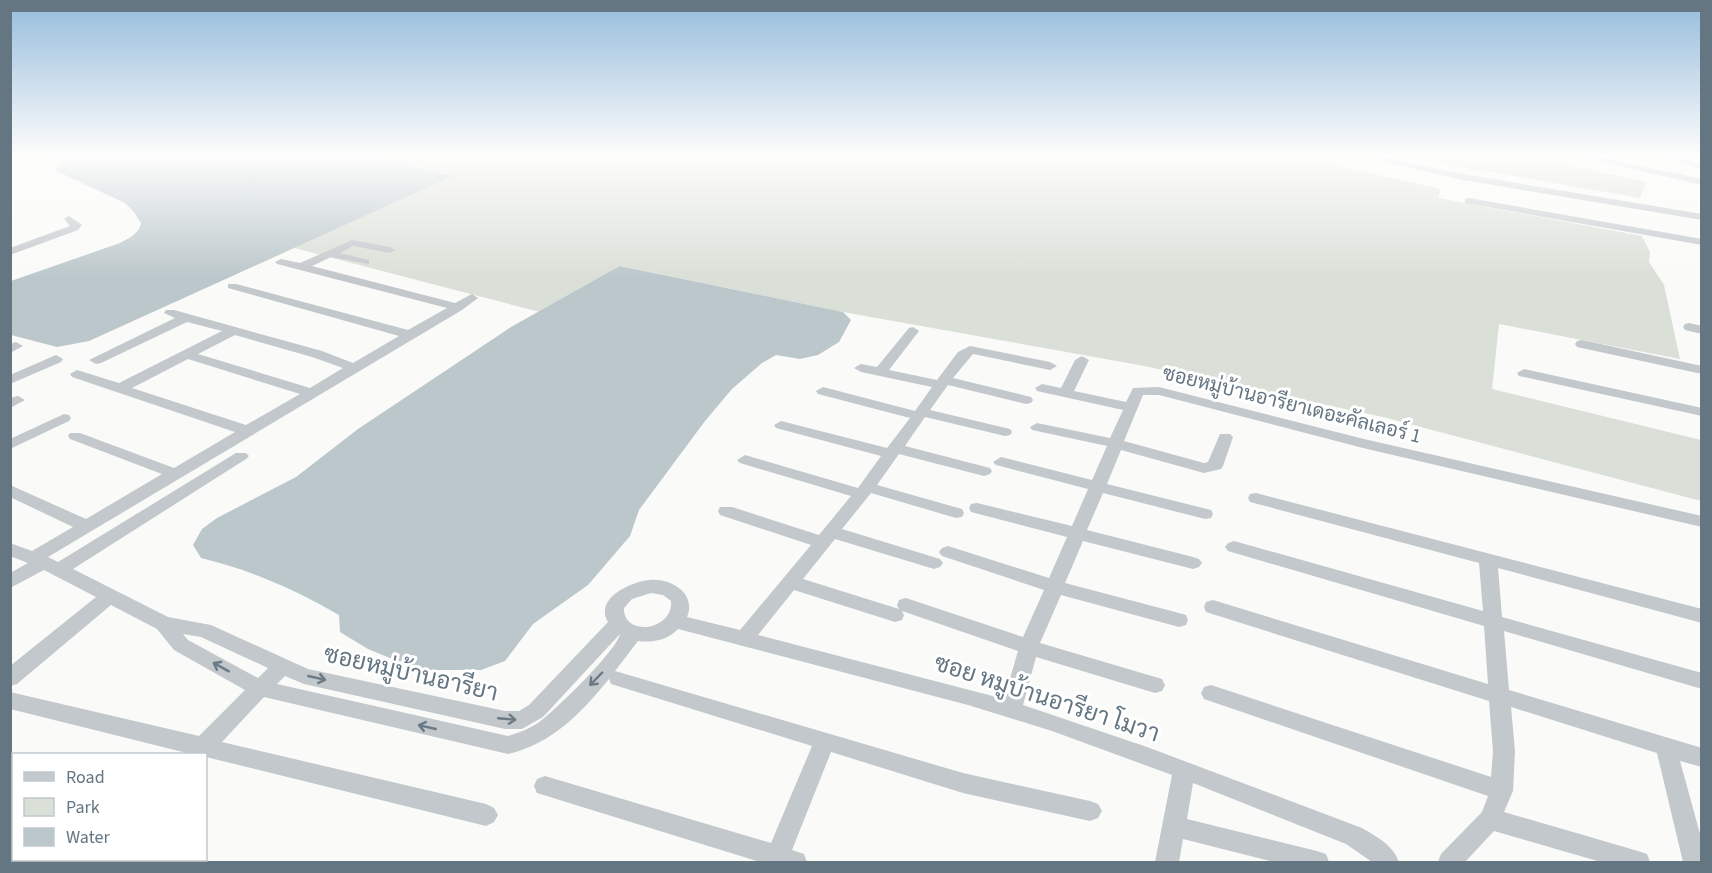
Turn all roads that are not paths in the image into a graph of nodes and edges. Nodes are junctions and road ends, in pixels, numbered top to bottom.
1 (1575, 196) edge
2 (1468, 201) dead end
3 (1701, 217) edge
4 (69, 219) dead end
5 (1701, 242) edge
6 (390, 250) dead end
7 (10, 252) edge
8 (330, 254) junction
9 (281, 262) dead end
10 (365, 262) dead end
11 (302, 267) junction
12 (232, 286) dead end
13 (472, 298) dead end
14 (458, 307) junction
15 (170, 313) dead end
16 (184, 318) junction
17 (233, 331) junction
18 (913, 331) dead end
19 (410, 335) junction
20 (1582, 344) dead end
21 (186, 354) junction
22 (57, 359) dead end
23 (96, 360) dead end
24 (1082, 360) dead end
25 (1050, 366) dead end
26 (355, 368) junction
27 (861, 368) dead end
28 (1701, 370) edge
29 (880, 372) junction
30 (1524, 373) dead end
31 (76, 374) dead end
32 (10, 380) edge
33 (943, 383) junction
34 (1042, 388) dead end
35 (118, 389) junction
36 (823, 391) dead end
37 (312, 393) junction
38 (1066, 393) junction
39 (1026, 400) dead end
40 (1129, 407) junction
41 (1701, 412) edge
42 (920, 414) junction
43 (64, 418) dead end
44 (781, 425) dead end
45 (1037, 427) dead end
46 (248, 431) junction
47 (1005, 432) dead end
48 (75, 436) dead end
49 (1225, 437) dead end
50 (1117, 444) junction
51 (10, 445) edge
52 (893, 451) junction
53 (241, 456) dead end
54 (745, 460) dead end
55 (1001, 462) dead end
56 (984, 471) dead end
57 (176, 474) junction
58 (1096, 485) junction
59 (10, 490) edge
60 (864, 491) junction
61 (1256, 498) dead end
62 (977, 508) dead end
63 (726, 511) dead end
64 (956, 513) dead end
65 (1205, 514) dead end
66 (1701, 522) edge
67 (86, 526) junction
68 (1075, 533) junction
69 (827, 537) junction
70 (1234, 547) dead end
71 (10, 549) edge
72 (1488, 561) junction
73 (45, 563) junction
74 (1193, 563) dead end
75 (10, 582) edge
76 (791, 582) junction
77 (1053, 586) junction
78 (110, 596) junction
79 (1213, 607) dead end
80 (1701, 616) edge
81 (1179, 620) dead end
82 (675, 621) junction
83 (1492, 622) junction
84 (164, 624) junction
85 (625, 629) junction
86 (744, 639) junction
87 (1029, 647) junction
88 (282, 666) junction
89 (10, 678) edge
90 (618, 678) dead end
91 (1701, 681) edge
92 (1155, 685) dead end
93 (259, 688) junction
94 (1211, 693) dead end
95 (1501, 697) junction
96 (10, 700) edge
97 (1011, 710) junction
98 (825, 741) junction
99 (1666, 747) junction
100 (200, 750) edge
101 (1701, 758) edge
102 (1184, 770) junction
103 (545, 786) dead end
104 (1502, 791) junction
105 (1090, 811) dead end
106 (486, 815) dead end
107 (1490, 819) junction
108 (1173, 826) junction
109 (782, 861) edge
110 (1167, 862) edge
111 (1317, 862) edge
112 (1387, 862) edge
113 (1450, 862) edge
114 (1638, 862) edge
115 (1695, 862) edge

1 - 3 street
2 - 5 street
4 - 7 street
6 - 8 street
8 - 10 street
8 - 11 street
9 - 11 street
11 - 14 street
12 - 19 street
13 - 14 street
14 - 19 street
15 - 16 street
16 - 17 street
16 - 23 street
17 - 21 street
17 - 26 street
18 - 29 street
19 - 26 street
20 - 28 street
21 - 35 street
21 - 37 street
22 - 32 street
24 - 38 street
25 - 33 street
26 - 37 street
27 - 29 street
29 - 33 street
30 - 41 street
31 - 35 street
33 - 39 street
33 - 42 street
34 - 38 street
35 - 46 street
36 - 42 street
37 - 46 street
38 - 40 street
40 - 50 street
40 - 66 street, ซอยหมู่บ้านอารียาเดอะคัลเลอร์ 1
42 - 47 street
42 - 52 street
43 - 51 street
44 - 52 street
45 - 50 street
46 - 57 street
48 - 57 street
49 - 50 street
50 - 58 street
52 - 56 street
52 - 60 street
53 - 73 street
54 - 60 street
55 - 58 street
57 - 67 street
58 - 65 street
58 - 68 street
59 - 67 street
60 - 64 street
60 - 69 street
61 - 72 street
62 - 68 street
63 - 69 street
67 - 73 street
68 - 74 street
68 - 77 street
69 - 76 street
69 - 77 street
70 - 83 street
71 - 73 street
72 - 80 street
72 - 83 street
73 - 75 street
73 - 78 street
76 - 86 street
76 - 87 street
77 - 81 street
77 - 87 street
78 - 84 street
78 - 89 street
79 - 95 street
82 - 85 street
82 - 85 street
82 - 86 street, ซอย หมูบ้านอารียา โมวา
83 - 91 street
83 - 95 street
84 - 88 street, ซอยหมู่บ้านอารียา
93 -> 84 street
88 -> 85 street, ซอยหมู่บ้านอารียา
85 -> 93 street
86 - 97 street, ซอย หมูบ้านอารียา โมวา
87 - 92 street
87 - 97 street
88 - 93 street
90 - 98 street
93 - 100 street
94 - 104 street
95 - 99 street
95 - 104 street
96 - 100 street
97 - 102 street, ซอย หมูบ้านอารียา โมวา
98 - 105 street
98 - 109 street
99 - 101 street
99 - 115 street
100 - 106 street
102 - 108 street
102 - 112 street, ซอย หมูบ้านอารียา โมวา
103 - 109 street
104 - 107 street
107 - 113 street
107 - 114 street
108 - 110 street
108 - 111 street

